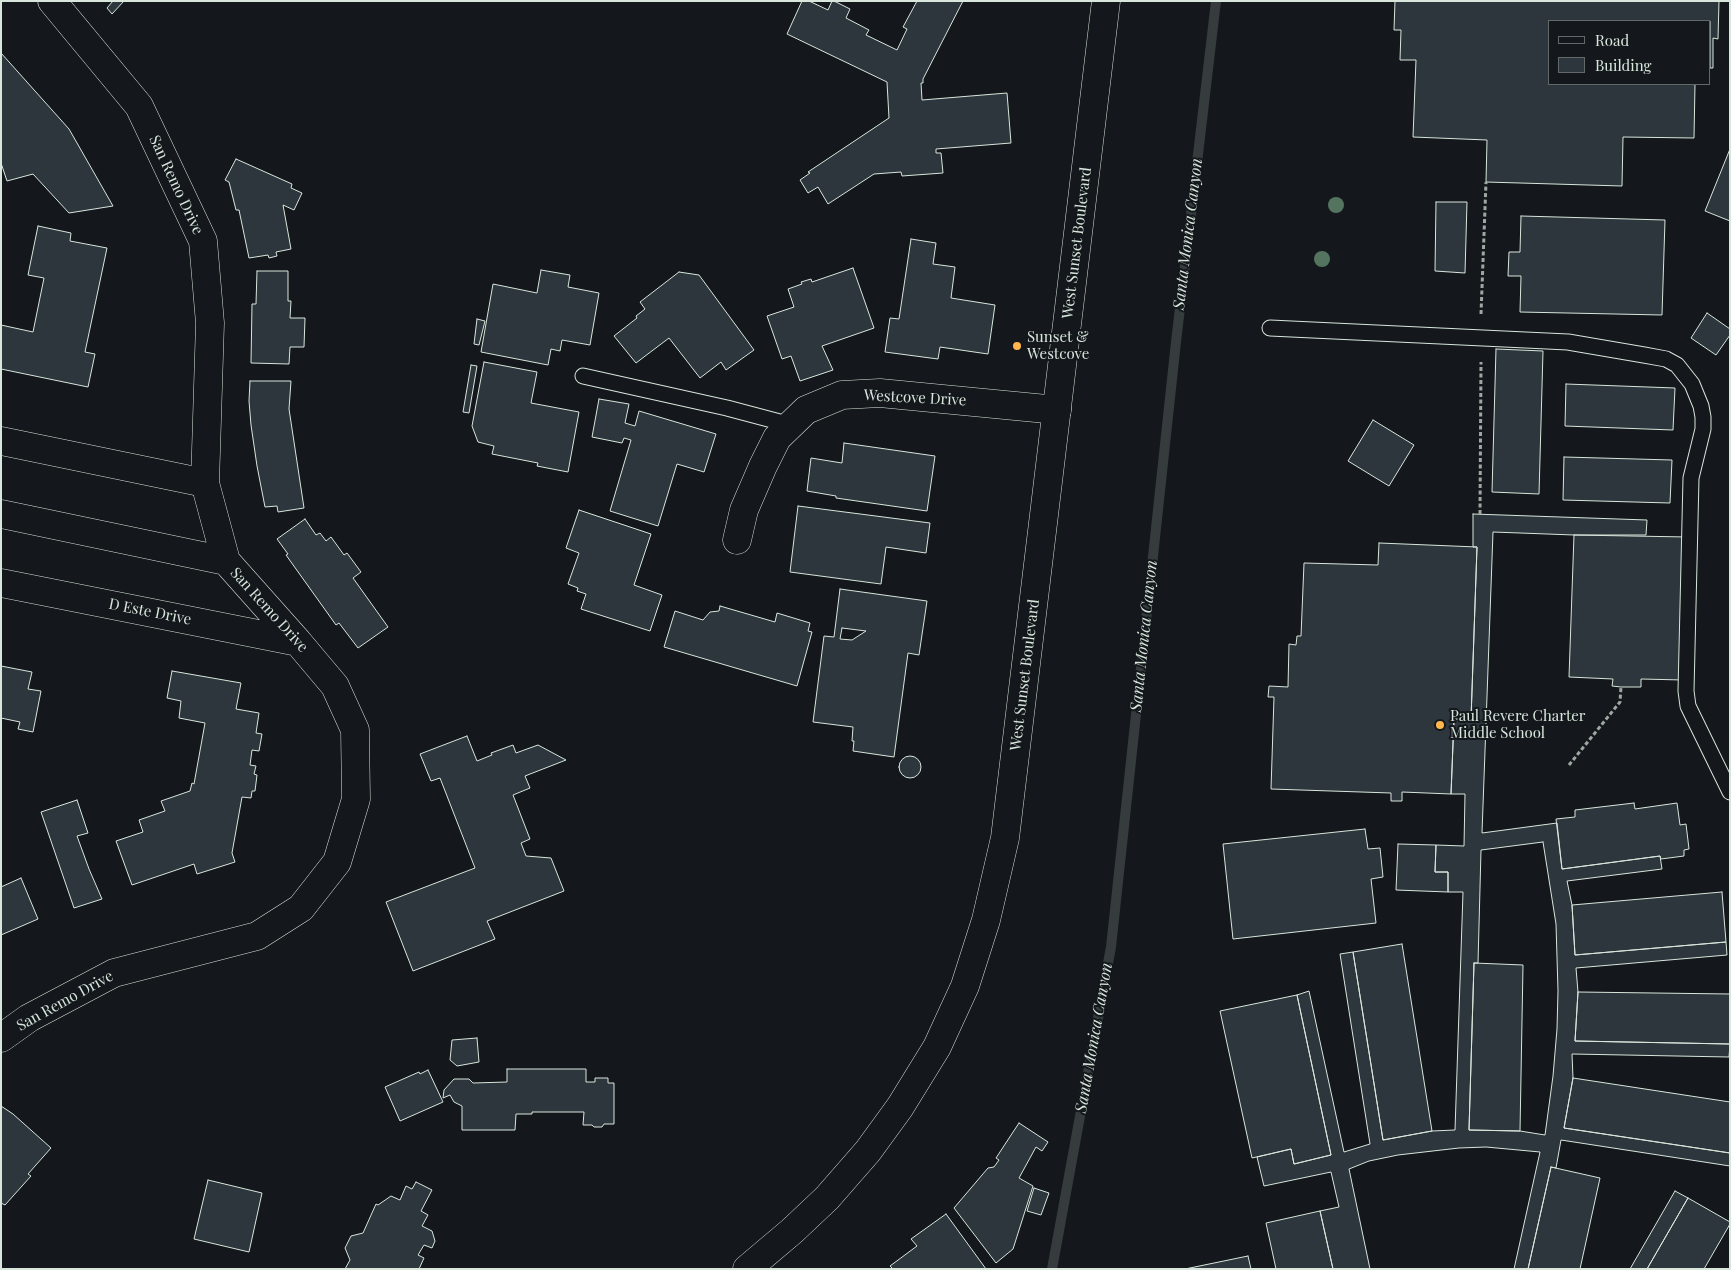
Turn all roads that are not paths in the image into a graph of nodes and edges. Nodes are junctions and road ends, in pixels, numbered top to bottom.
1 (52, 1) edge
2 (1106, 1) edge
3 (1270, 328) dead end
4 (583, 376) dead end
5 (1057, 410) junction
6 (791, 425) junction
7 (1, 441) edge
8 (205, 483) junction
9 (1, 514) edge
10 (737, 540) dead end
11 (226, 561) junction
12 (1, 583) edge
13 (298, 642) junction
14 (1730, 792) edge
15 (1, 1038) edge
16 (748, 1269) edge

1 - 8 street, San Remo Drive
2 - 5 street, West Sunset Boulevard
3 - 14 lane
4 - 6 lane
5 - 6 street, Westcove Drive
5 - 16 street, West Sunset Boulevard
6 - 10 street, Westcove Drive
7 - 8 street
8 - 11 street, San Remo Drive
9 - 11 street
11 - 13 street, San Remo Drive
12 - 13 street, D Este Drive
13 - 15 street, San Remo Drive

